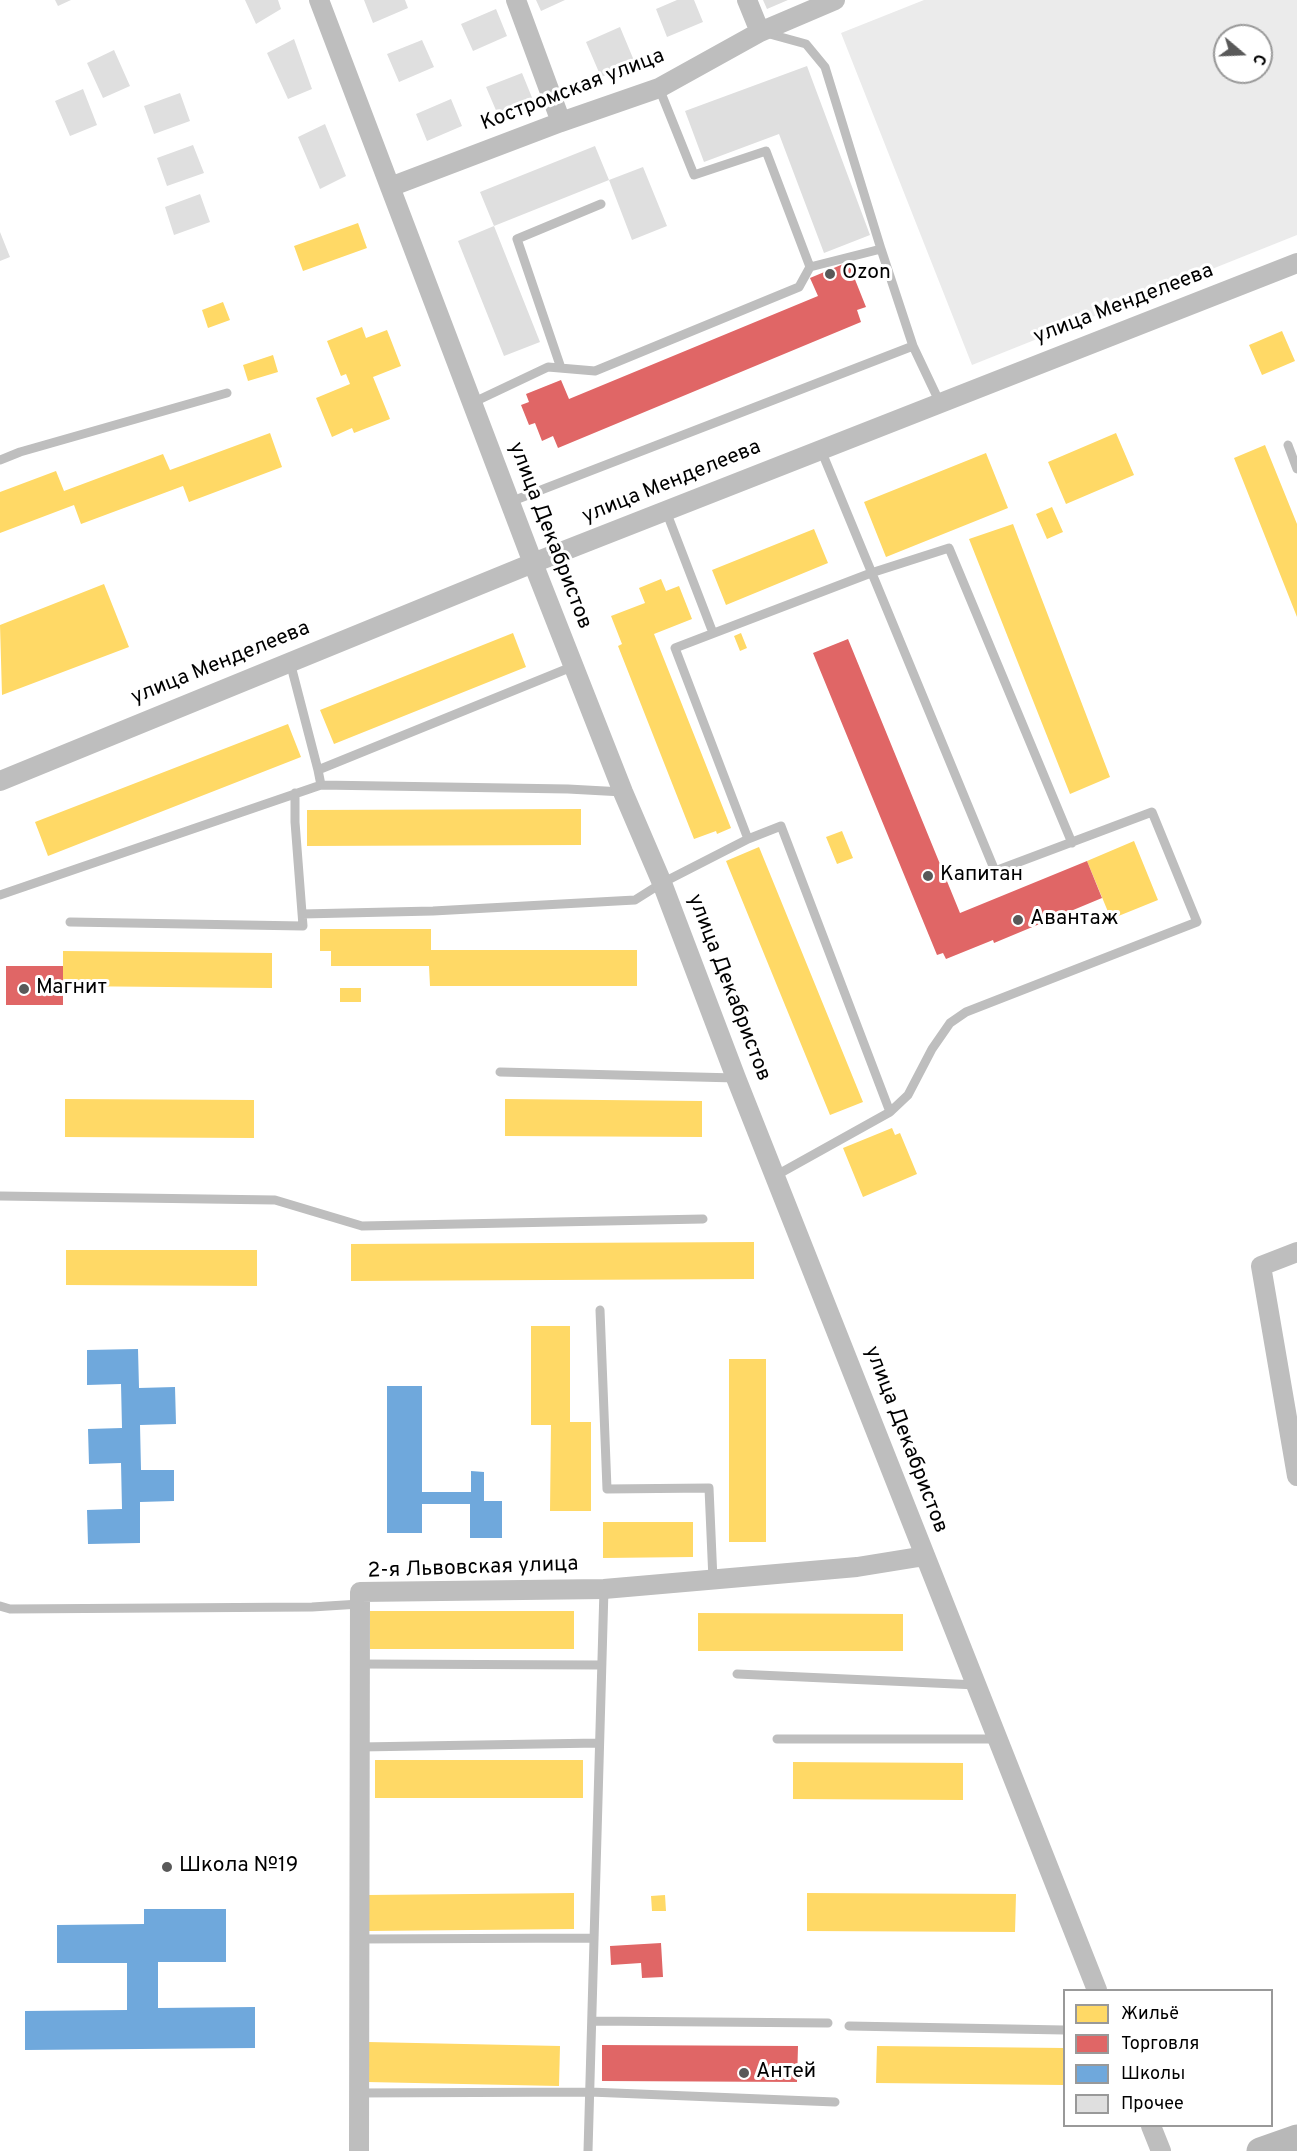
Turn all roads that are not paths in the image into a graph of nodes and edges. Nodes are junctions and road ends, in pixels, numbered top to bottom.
1 (319, 0) edge
2 (516, 0) edge
3 (747, 0) edge
4 (835, 0) edge
5 (760, 32) junction
6 (659, 88) junction
7 (561, 122) junction
8 (390, 187) junction
9 (601, 204) dead end
10 (881, 249) junction
11 (1297, 263) edge
12 (810, 267) junction
13 (913, 346) junction
14 (561, 368) junction
15 (226, 393) dead end
16 (472, 403) junction
17 (940, 403) junction
18 (1288, 445) dead end
19 (821, 450) junction
20 (0, 460) edge
21 (1297, 469) edge
22 (510, 502) junction
23 (666, 511) junction
24 (533, 563) junction
25 (871, 573) junction
26 (713, 633) junction
27 (290, 662) junction
28 (574, 666) junction
29 (318, 770) junction
30 (0, 781) edge
31 (321, 785) junction
32 (623, 792) junction
33 (296, 793) junction
34 (748, 839) junction
35 (1072, 843) junction
36 (662, 883) junction
37 (0, 895) edge
38 (302, 914) junction
39 (70, 922) dead end
40 (500, 1072) dead end
41 (736, 1078) junction
42 (890, 1112) junction
43 (775, 1176) junction
44 (0, 1196) edge
45 (703, 1219) dead end
46 (1297, 1252) edge
47 (600, 1310) dead end
48 (1297, 1476) edge
49 (925, 1556) junction
50 (713, 1580) junction
51 (604, 1589) junction
52 (360, 1604) junction
53 (0, 1606) edge
54 (360, 1664) junction
55 (602, 1665) junction
56 (737, 1674) dead end
57 (977, 1685) junction
58 (777, 1739) dead end
59 (998, 1739) junction
60 (599, 1743) junction
61 (360, 1747) junction
62 (594, 1938) junction
63 (360, 1939) junction
64 (1097, 1989) edge
65 (592, 2021) junction
66 (828, 2023) dead end
67 (849, 2026) dead end
68 (1063, 2030) edge
69 (590, 2092) junction
70 (359, 2093) junction
71 (835, 2102) dead end
72 (1151, 2127) edge
73 (1297, 2138) edge
74 (359, 2151) edge
75 (588, 2151) edge
76 (1161, 2151) edge
77 (1260, 2151) edge

1 - 8 street, улица Декабристов
2 - 7 street
3 - 5 street
4 - 5 street, Костромская улица
5 - 6 street, Костромская улица
5 - 10 lane
6 - 7 street, Костромская улица
6 - 12 lane
7 - 8 street, Костромская улица
8 - 16 street, улица Декабристов
9 - 14 lane
10 - 12 lane
10 - 13 lane
11 - 17 street, улица Менделеева
12 - 14 lane
13 - 17 lane
13 - 22 lane
14 - 16 lane
15 - 20 lane
16 - 22 street, улица Декабристов
17 - 19 street, улица Менделеева
18 - 21 lane
19 - 23 street, улица Менделеева
19 - 25 lane
22 - 24 street, улица Декабристов
23 - 24 street, улица Менделеева
23 - 26 lane
24 - 27 street, улица Менделеева
24 - 28 street, улица Декабристов
25 - 26 lane
25 - 35 lane
25 - 35 lane
26 - 34 lane
27 - 29 lane
27 - 30 street, улица Менделеева
28 - 29 lane
28 - 32 street, улица Декабристов
29 - 31 lane
31 - 32 lane
31 - 33 lane
32 - 36 street, улица Декабристов
33 - 37 lane
33 - 38 lane
34 - 36 lane
34 - 42 lane
35 - 42 lane
36 - 38 lane
36 - 41 street, улица Декабристов
38 - 39 lane
40 - 41 lane
41 - 43 street, улица Декабристов
42 - 43 lane
43 - 49 street, улица Декабристов
44 - 45 lane
46 - 48 street
47 - 50 lane
49 - 50 street, 2-я Львовская улица
49 - 57 street, улица Декабристов
50 - 51 street, 2-я Львовская улица
51 - 52 street, 2-я Львовская улица
51 - 55 lane
52 - 53 lane
52 - 54 street, 2-я Львовская улица
54 - 55 lane
54 - 61 street, 2-я Львовская улица
55 - 60 lane
56 - 57 lane
57 - 59 street, улица Декабристов
58 - 59 lane
59 - 64 street, улица Декабристов
60 - 61 lane
60 - 62 lane
61 - 63 street, 2-я Львовская улица
62 - 63 lane
62 - 65 lane
63 - 70 street, 2-я Львовская улица
65 - 66 lane
65 - 69 lane
67 - 68 lane
69 - 70 lane
69 - 71 lane
69 - 75 lane
70 - 74 street, 2-я Львовская улица
72 - 76 street
73 - 77 main road

